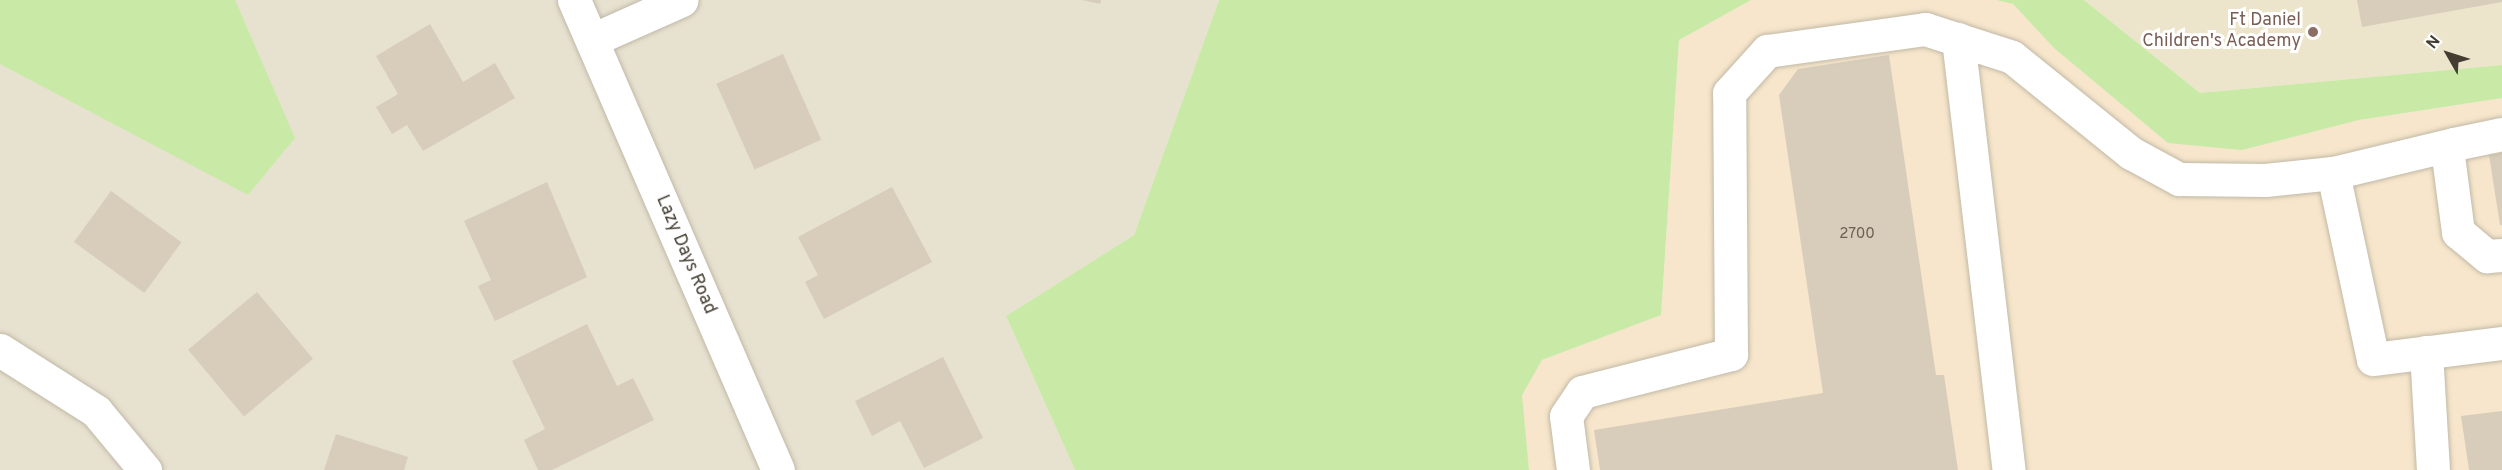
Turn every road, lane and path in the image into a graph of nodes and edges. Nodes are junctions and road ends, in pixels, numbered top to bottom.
1 (574, 0) edge
2 (682, 0) edge
3 (1958, 39) junction
4 (592, 40) junction
5 (2502, 134) edge
6 (2454, 144) junction
7 (2333, 173) junction
8 (2502, 255) edge
9 (2502, 343) edge
10 (0, 350) edge
11 (2426, 352) junction
12 (146, 470) edge
13 (778, 470) edge
14 (1573, 470) edge
15 (2009, 470) edge
16 (2433, 470) edge

1 - 4 street, Lazy Days Road
2 - 4 street
3 - 7 street
3 - 14 street
3 - 15 street
4 - 13 street, Lazy Days Road
5 - 6 street
6 - 7 street
6 - 8 street
7 - 11 street
9 - 11 street
10 - 12 street
11 - 16 street

